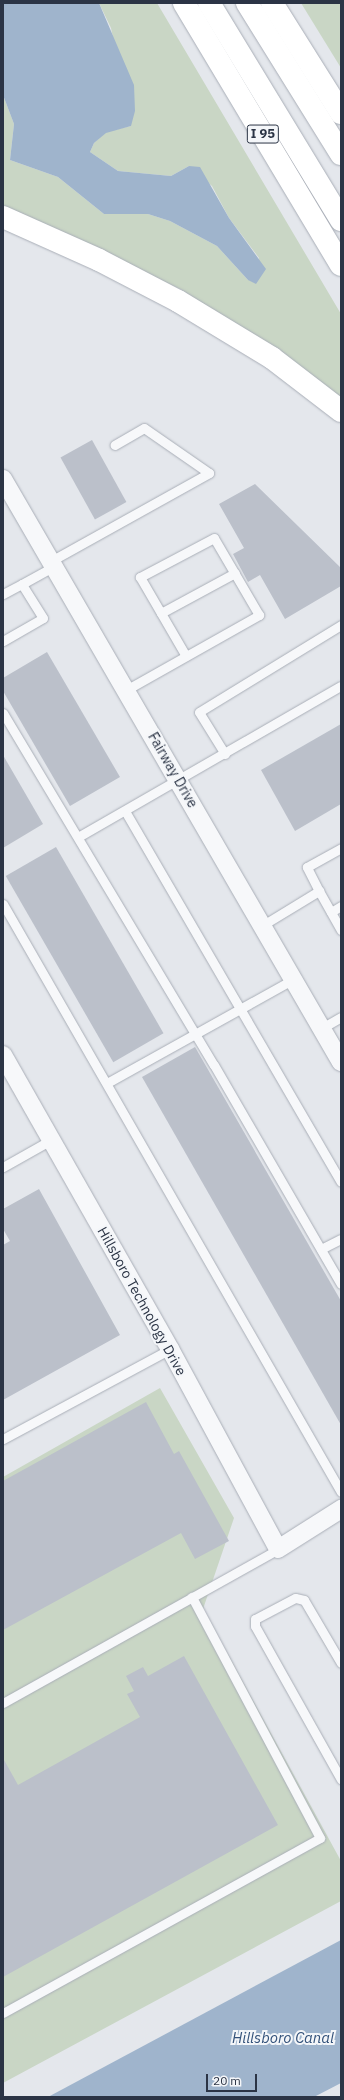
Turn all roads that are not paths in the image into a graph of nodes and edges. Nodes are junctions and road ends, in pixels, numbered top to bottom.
1 (184, 3) edge
2 (210, 3) edge
3 (247, 3) edge
4 (272, 3) edge
5 (341, 113) edge
6 (341, 154) edge
7 (3, 217) edge
8 (341, 220) edge
9 (341, 265) edge
10 (341, 411) edge
11 (114, 445) dead end
12 (3, 479) edge
13 (53, 563) junction
14 (235, 573) junction
15 (22, 584) junction
16 (3, 594) edge
17 (161, 613) junction
18 (341, 625) edge
19 (3, 641) edge
20 (186, 656) junction
21 (126, 690) junction
22 (339, 691) edge
23 (3, 713) edge
24 (225, 754) junction
25 (179, 781) junction
26 (125, 811) junction
27 (78, 837) junction
28 (341, 848) edge
29 (320, 891) junction
30 (3, 904) edge
31 (341, 906) edge
32 (331, 912) junction
33 (263, 925) junction
34 (341, 930) edge
35 (294, 979) junction
36 (240, 1009) junction
37 (341, 1017) edge
38 (322, 1028) junction
39 (196, 1034) junction
40 (3, 1055) edge
41 (341, 1062) edge
42 (108, 1083) junction
43 (51, 1140) junction
44 (3, 1167) edge
45 (341, 1182) edge
46 (341, 1239) edge
47 (321, 1250) junction
48 (341, 1284) edge
49 (170, 1348) junction
50 (3, 1439) edge
51 (341, 1492) edge
52 (341, 1509) edge
53 (278, 1548) junction
54 (192, 1596) junction
55 (340, 1657) edge
56 (3, 1703) edge
57 (341, 1779) edge
58 (3, 2013) edge

1 - 9 highway, I 95
2 - 8 highway
3 - 6 highway
4 - 5 highway
7 - 10 highway
11 - 13 lane
12 - 13 street, Fairway Drive
13 - 15 lane
13 - 21 street, Fairway Drive
14 - 17 lane
14 - 17 lane
14 - 20 lane
15 - 16 lane
15 - 19 lane
17 - 20 lane
18 - 24 lane
20 - 21 lane
21 - 25 street, Fairway Drive
22 - 24 lane
23 - 27 lane
24 - 25 lane
25 - 26 lane
25 - 33 street, Fairway Drive
26 - 27 lane
26 - 36 lane
27 - 39 lane
28 - 29 lane
29 - 32 lane
29 - 33 lane
30 - 42 lane
31 - 32 lane
32 - 34 lane
33 - 35 street, Fairway Drive
35 - 36 lane
35 - 38 street, Fairway Drive
36 - 39 lane
36 - 45 lane
37 - 38 lane
38 - 41 street, Fairway Drive
39 - 42 lane
39 - 47 lane
40 - 43 street, Hillsboro Technology Drive
42 - 51 lane
43 - 44 lane
43 - 49 street, Hillsboro Technology Drive
46 - 47 lane
47 - 48 lane
49 - 50 lane
49 - 53 street, Hillsboro Technology Drive
52 - 53 street
53 - 54 lane
54 - 56 lane
54 - 58 lane
55 - 57 lane

